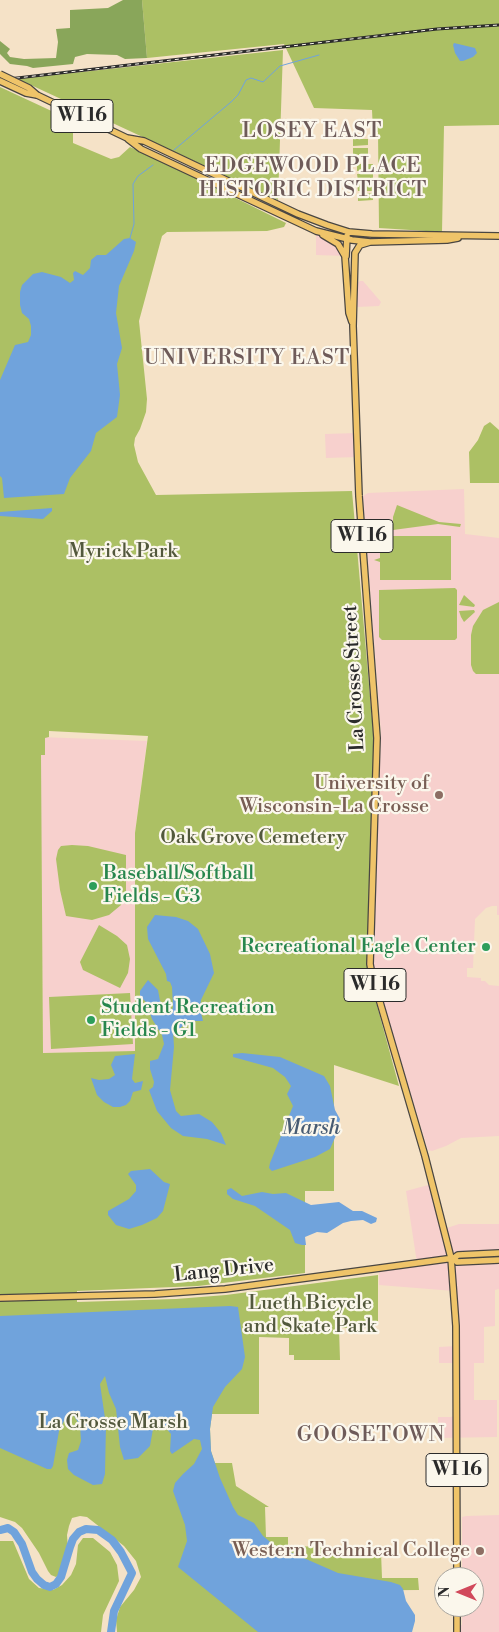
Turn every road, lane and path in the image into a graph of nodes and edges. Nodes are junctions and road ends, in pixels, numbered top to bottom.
1 (0, 74) edge
2 (0, 81) edge
3 (37, 95) junction
4 (127, 138) junction
5 (316, 231) junction
6 (349, 232) junction
7 (463, 236) junction
8 (499, 236) edge
9 (349, 239) junction
10 (370, 242) junction
11 (346, 260) junction
12 (354, 263) junction
13 (353, 326) junction
14 (499, 1253) edge
15 (452, 1258) junction
16 (499, 1260) edge
17 (0, 1298) edge
18 (457, 1567) edge
19 (457, 1617) edge
20 (458, 1632) edge

1 - 3 main road, WI 16, bridge
2 - 3 main road, WI 16, bridge
3 - 4 main road, WI 16
4 - 5 main road, WI 16
4 - 6 main road, WI 16
5 - 9 main road, WI 16
5 - 11 main road
6 - 7 main road
6 - 9 main road
7 - 8 main road
7 - 10 main road
9 - 10 main road
9 - 11 main road
9 - 12 main road, La Crosse Street
10 - 12 main road
11 - 13 main road
12 - 13 main road, La Crosse Street / WI 16
13 - 15 main road, La Crosse Street / WI 16
14 - 15 main road
15 - 16 main road
15 - 17 main road, Lang Drive
15 - 18 main road, WI 16
19 - 20 main road

